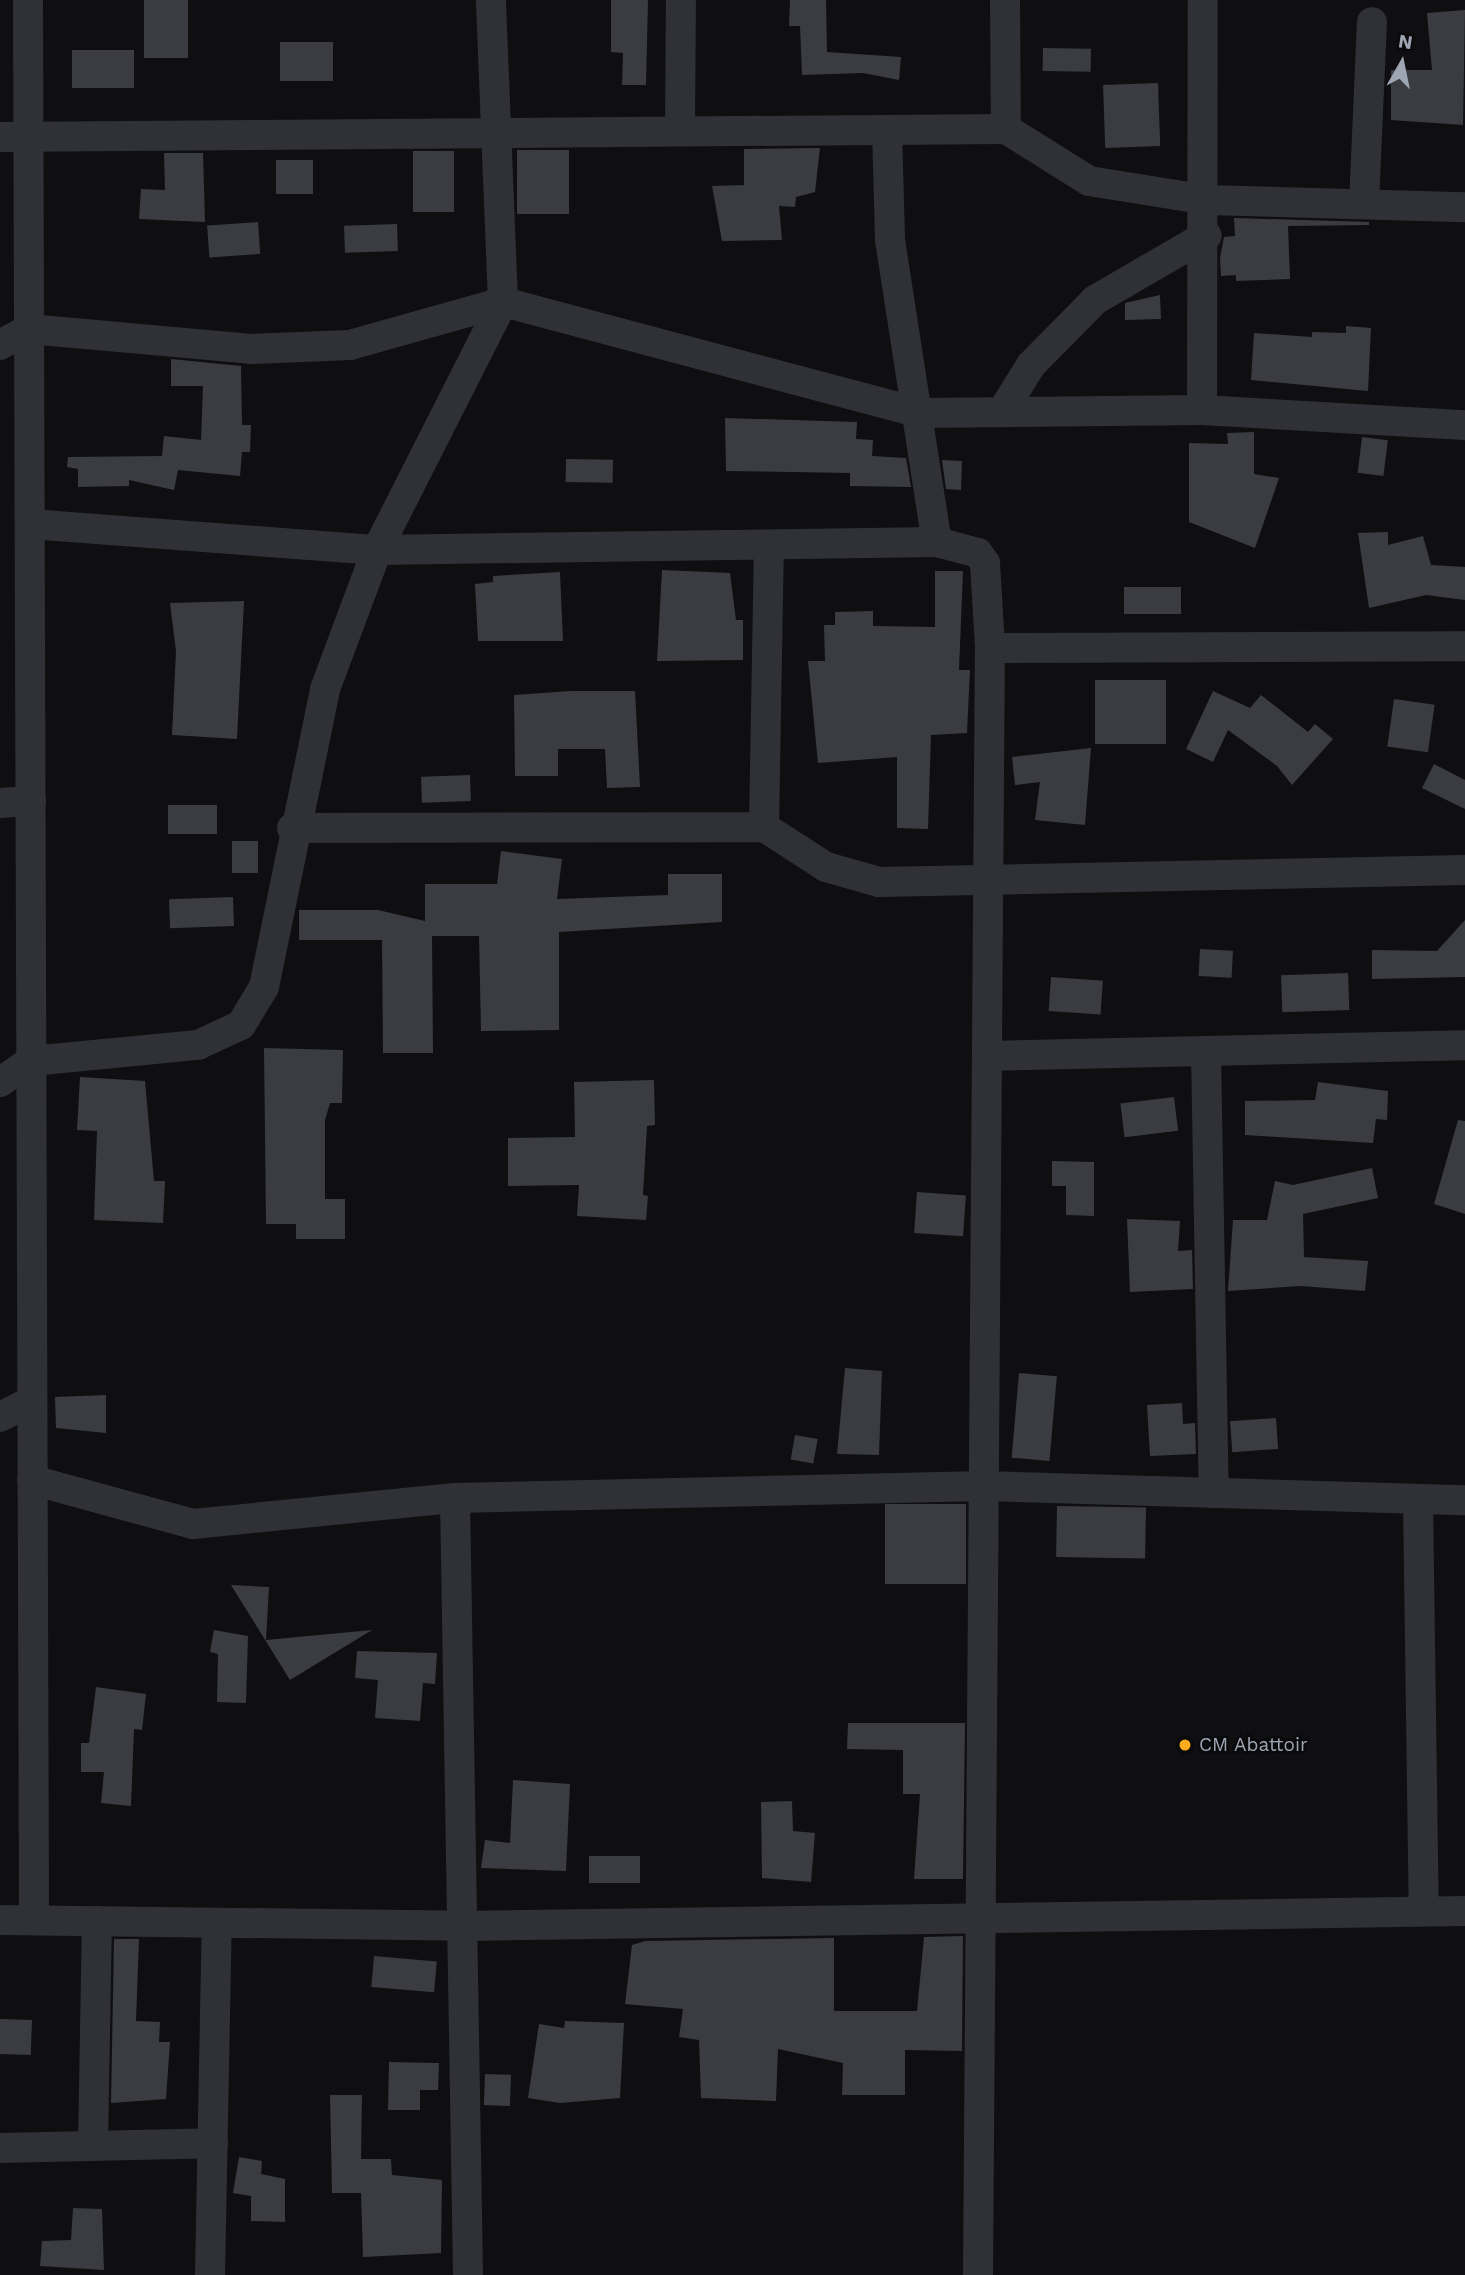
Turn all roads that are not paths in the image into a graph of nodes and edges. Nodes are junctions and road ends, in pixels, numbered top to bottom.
1 (28, 0) edge
2 (491, 0) edge
3 (681, 0) edge
4 (1005, 0) edge
5 (1203, 0) edge
6 (1372, 23) dead end
7 (1006, 129) junction
8 (887, 130) junction
9 (680, 131) junction
10 (492, 133) junction
11 (14, 137) edge
12 (1207, 200) junction
13 (1364, 204) junction
14 (1465, 207) edge
15 (1207, 235) junction
16 (503, 302) junction
17 (29, 328) junction
18 (0, 345) edge
19 (1202, 410) junction
20 (1002, 412) junction
21 (920, 413) junction
22 (1465, 425) edge
23 (30, 524) junction
24 (937, 542) junction
25 (769, 548) junction
26 (377, 550) junction
27 (1465, 646) edge
28 (990, 648) junction
29 (31, 801) junction
30 (0, 803) edge
31 (764, 827) junction
32 (292, 828) junction
33 (1465, 870) edge
34 (989, 879) junction
35 (1465, 1045) edge
36 (1206, 1051) junction
37 (987, 1056) junction
38 (31, 1060) junction
39 (0, 1082) edge
40 (32, 1401) junction
41 (0, 1417) edge
42 (32, 1480) junction
43 (984, 1486) junction
44 (1214, 1493) junction
45 (456, 1499) junction
46 (1418, 1499) junction
47 (1465, 1500) edge
48 (1465, 1911) edge
49 (1424, 1912) junction
50 (981, 1917) junction
51 (0, 1920) edge
52 (34, 1920) junction
53 (97, 1921) junction
54 (218, 1925) junction
55 (466, 1926) junction
56 (213, 2143) junction
57 (93, 2146) junction
58 (0, 2148) edge
59 (210, 2275) edge
60 (468, 2275) edge
61 (978, 2275) edge

1 - 11 street
2 - 10 street
3 - 9 street
4 - 7 street
5 - 12 street
6 - 13 street
7 - 8 street
7 - 12 street
8 - 9 street
8 - 21 street
9 - 10 street
10 - 11 street
10 - 16 street
11 - 17 street
12 - 13 street
12 - 15 street
13 - 14 street
15 - 19 street
15 - 20 street
16 - 17 street
16 - 21 street
16 - 26 street
17 - 18 street
17 - 23 street
19 - 20 street
19 - 22 street
20 - 21 street
21 - 24 street
23 - 26 street
23 - 29 street
24 - 25 street
24 - 28 street
25 - 26 street
25 - 31 street
26 - 32 street
27 - 28 street
28 - 34 street
29 - 30 street
29 - 38 street
31 - 32 street
31 - 34 street
32 - 38 street
33 - 34 street
34 - 37 street
35 - 36 street
36 - 37 street
36 - 44 street
37 - 43 street
38 - 39 street
38 - 40 street
40 - 41 street
40 - 42 street
42 - 45 street
42 - 52 street
43 - 44 street
43 - 45 street
43 - 50 street
44 - 46 street
45 - 55 street
46 - 47 street
46 - 49 street
48 - 49 street
49 - 50 street
50 - 55 street
50 - 61 street
51 - 52 street
52 - 53 street
53 - 54 street
53 - 57 street
54 - 55 street
54 - 56 street
55 - 60 street
56 - 57 street
56 - 59 street
57 - 58 street

